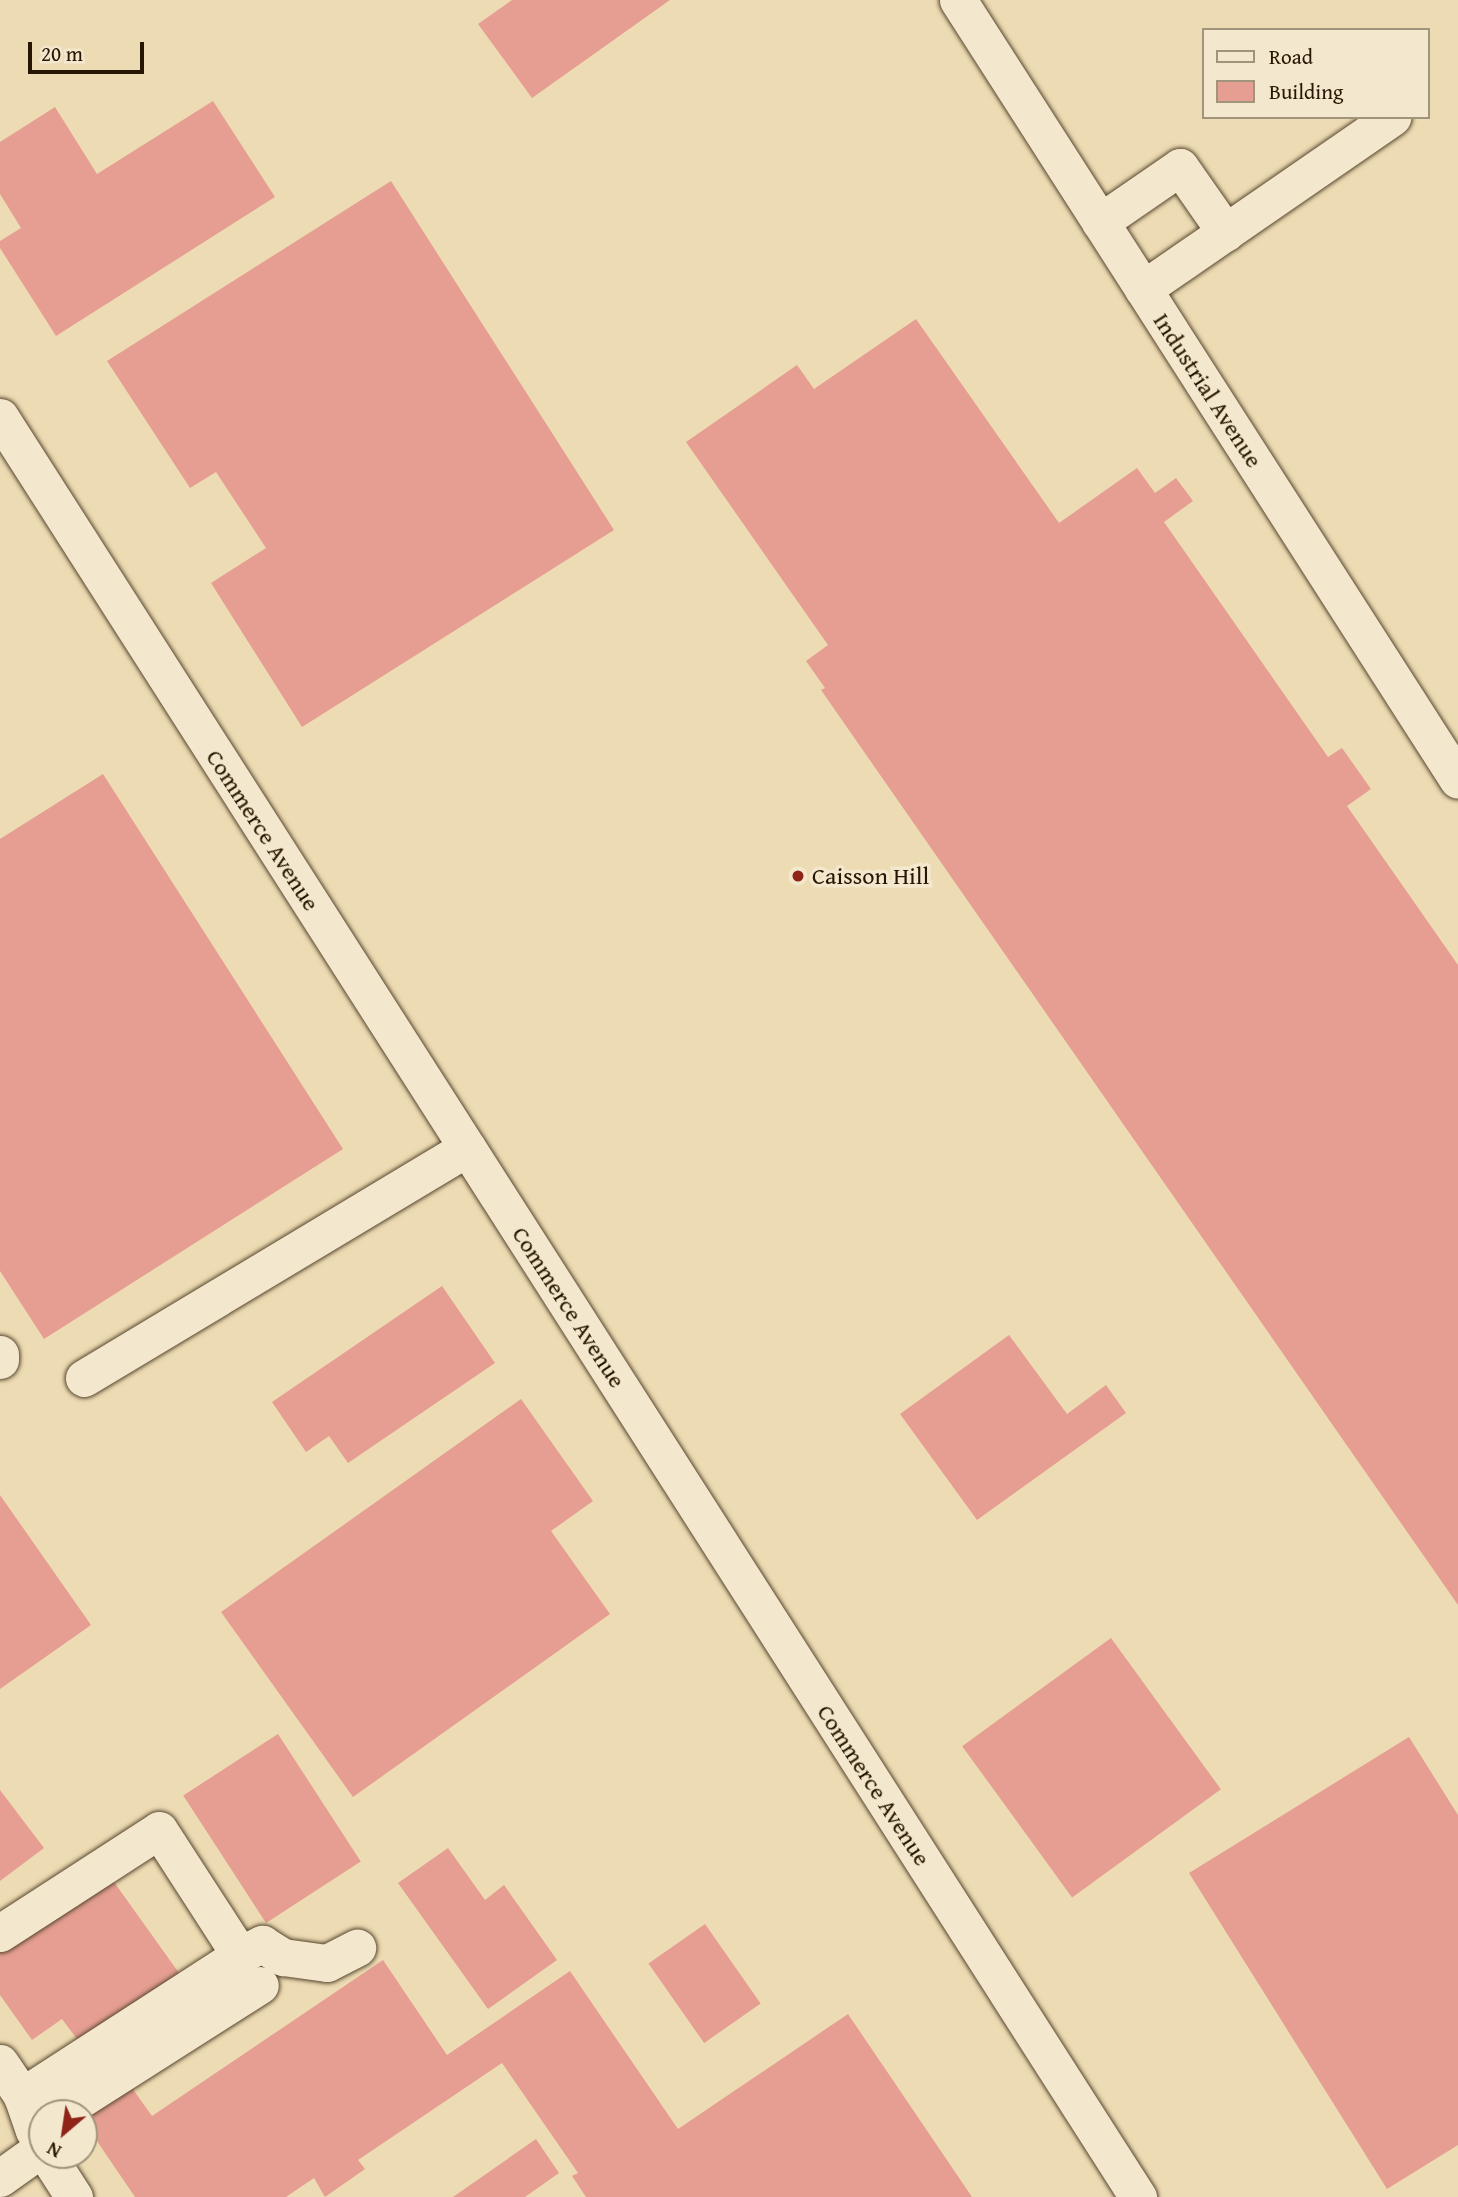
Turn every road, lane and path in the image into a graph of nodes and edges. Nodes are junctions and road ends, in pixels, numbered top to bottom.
1 (958, 0) edge
2 (1389, 119) edge
3 (1100, 222) junction
4 (1226, 233) junction
5 (1143, 289) junction
6 (0, 417) edge
7 (1458, 780) edge
8 (467, 1148) junction
9 (0, 1354) edge
10 (0, 1360) edge
11 (84, 1378) dead end
12 (0, 1933) edge
13 (357, 1948) dead end
14 (240, 1955) junction
15 (260, 1985) dead end
16 (50, 2099) edge
17 (57, 2099) edge
18 (28, 2118) edge
19 (59, 2169) edge
20 (0, 2178) edge
21 (74, 2197) edge
22 (1138, 2197) edge

1 - 3 street, Industrial Avenue
2 - 4 street
3 - 4 street
3 - 5 street, Industrial Avenue
4 - 5 street
5 - 7 street, Industrial Avenue
6 - 8 street, Commerce Avenue
8 - 11 street
8 - 22 street, Commerce Avenue
9 - 10 street
12 - 14 street
13 - 14 street
14 - 16 street
15 - 17 street
18 - 20 street
19 - 21 street

